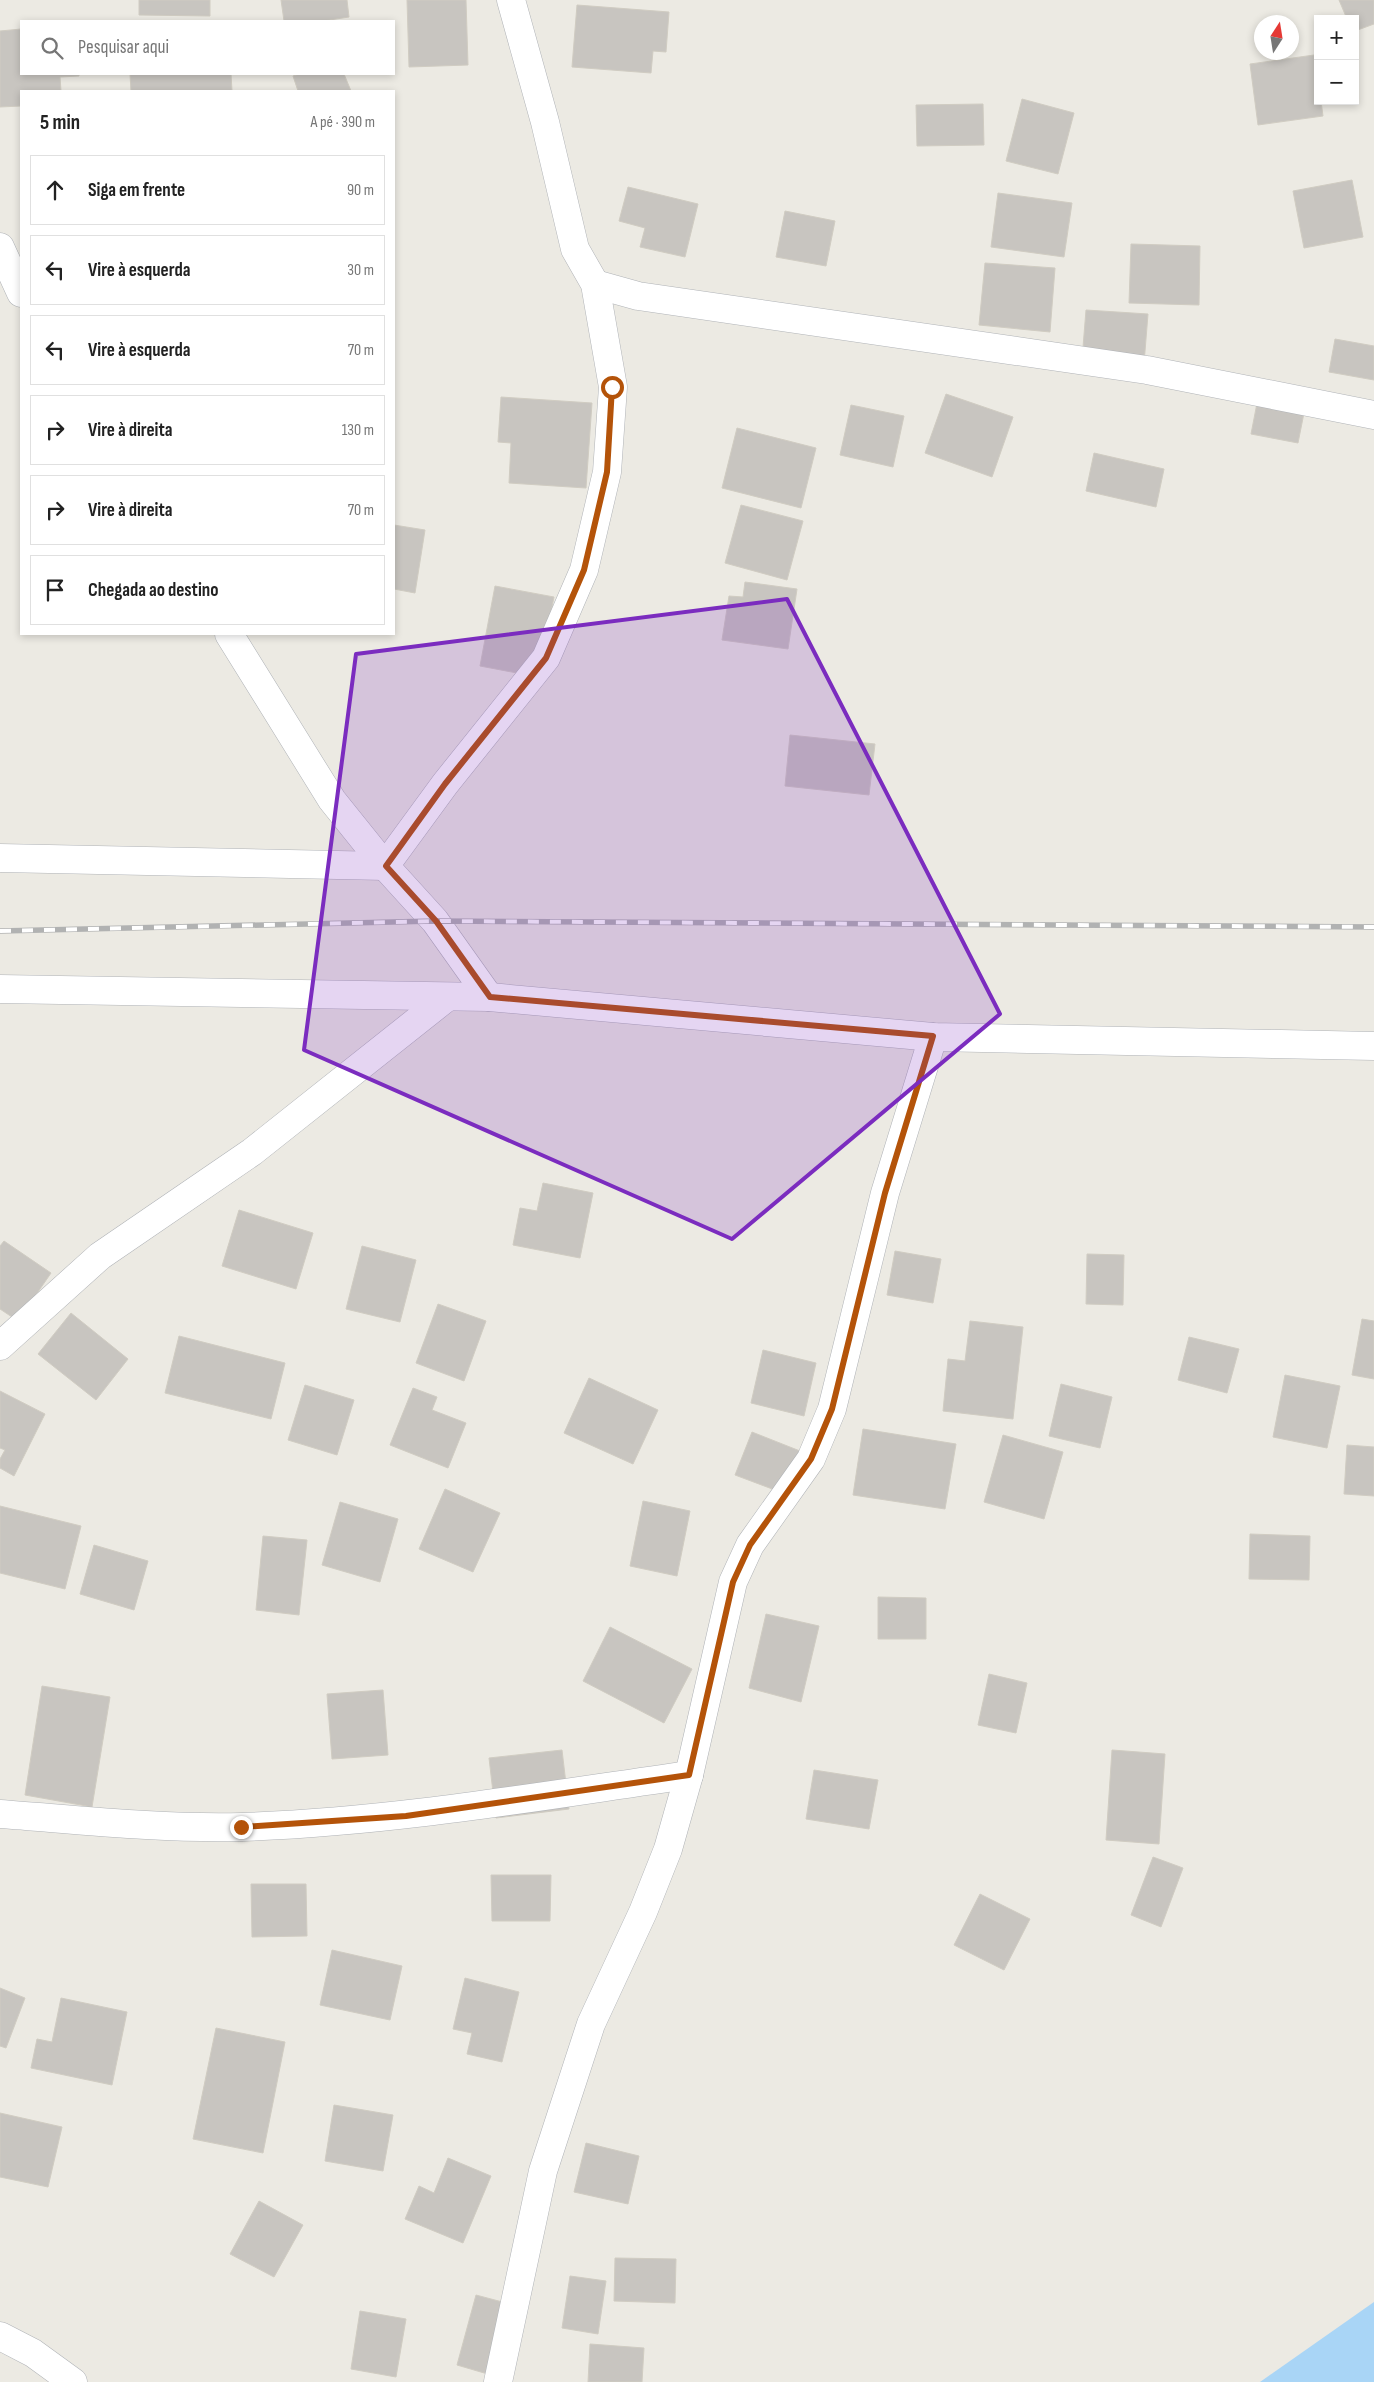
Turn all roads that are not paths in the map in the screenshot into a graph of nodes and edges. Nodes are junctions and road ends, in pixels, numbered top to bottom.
1 (511, 0) edge
2 (0, 247) edge
3 (595, 284) junction
4 (20, 291) edge
5 (1374, 415) edge
6 (230, 635) edge
7 (0, 858) edge
8 (386, 866) junction
9 (0, 989) edge
10 (490, 997) junction
11 (446, 998) junction
12 (933, 1036) junction
13 (1374, 1046) edge
14 (0, 1346) edge
15 (689, 1775) junction
16 (0, 1814) edge
17 (0, 2336) edge
18 (73, 2382) edge
19 (498, 2382) edge

1 - 3 street
2 - 4 street
3 - 5 street
3 - 8 street
6 - 8 street
7 - 8 street
8 - 10 street
9 - 11 street
10 - 11 street
10 - 12 street
11 - 14 street
12 - 13 street
12 - 15 street
15 - 16 street
15 - 19 street
17 - 18 street

